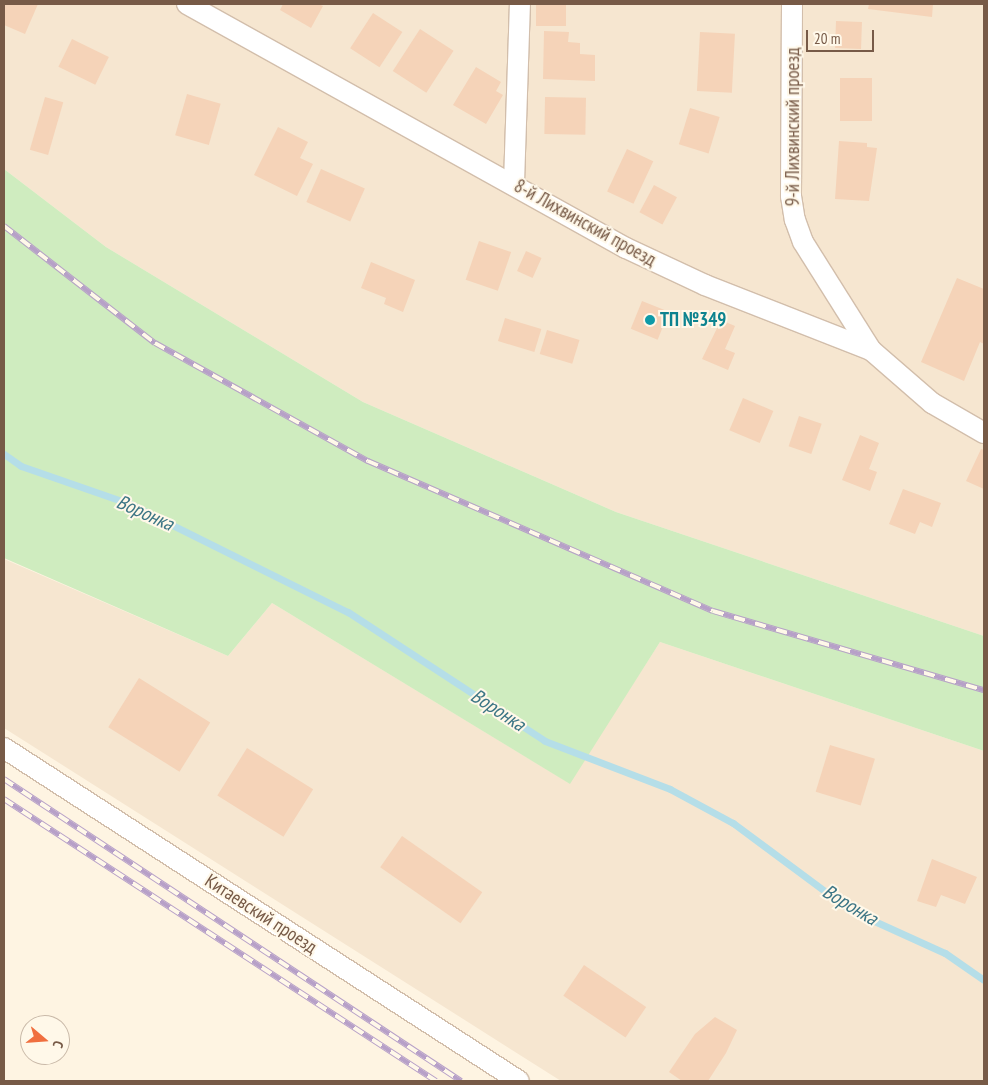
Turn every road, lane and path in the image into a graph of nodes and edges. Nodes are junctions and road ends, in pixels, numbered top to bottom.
1 (187, 4) edge
2 (520, 4) edge
3 (792, 4) edge
4 (514, 183) junction
5 (870, 350) junction
6 (984, 432) edge
7 (4, 748) edge
8 (519, 1081) edge

1 - 4 street, 8-й Лихвинский проезд
2 - 4 street
3 - 5 street, 9-й Лихвинский проезд
4 - 5 street, 8-й Лихвинский проезд
5 - 6 street, 8-й Лихвинский проезд
7 - 8 street, Китаевский проезд

